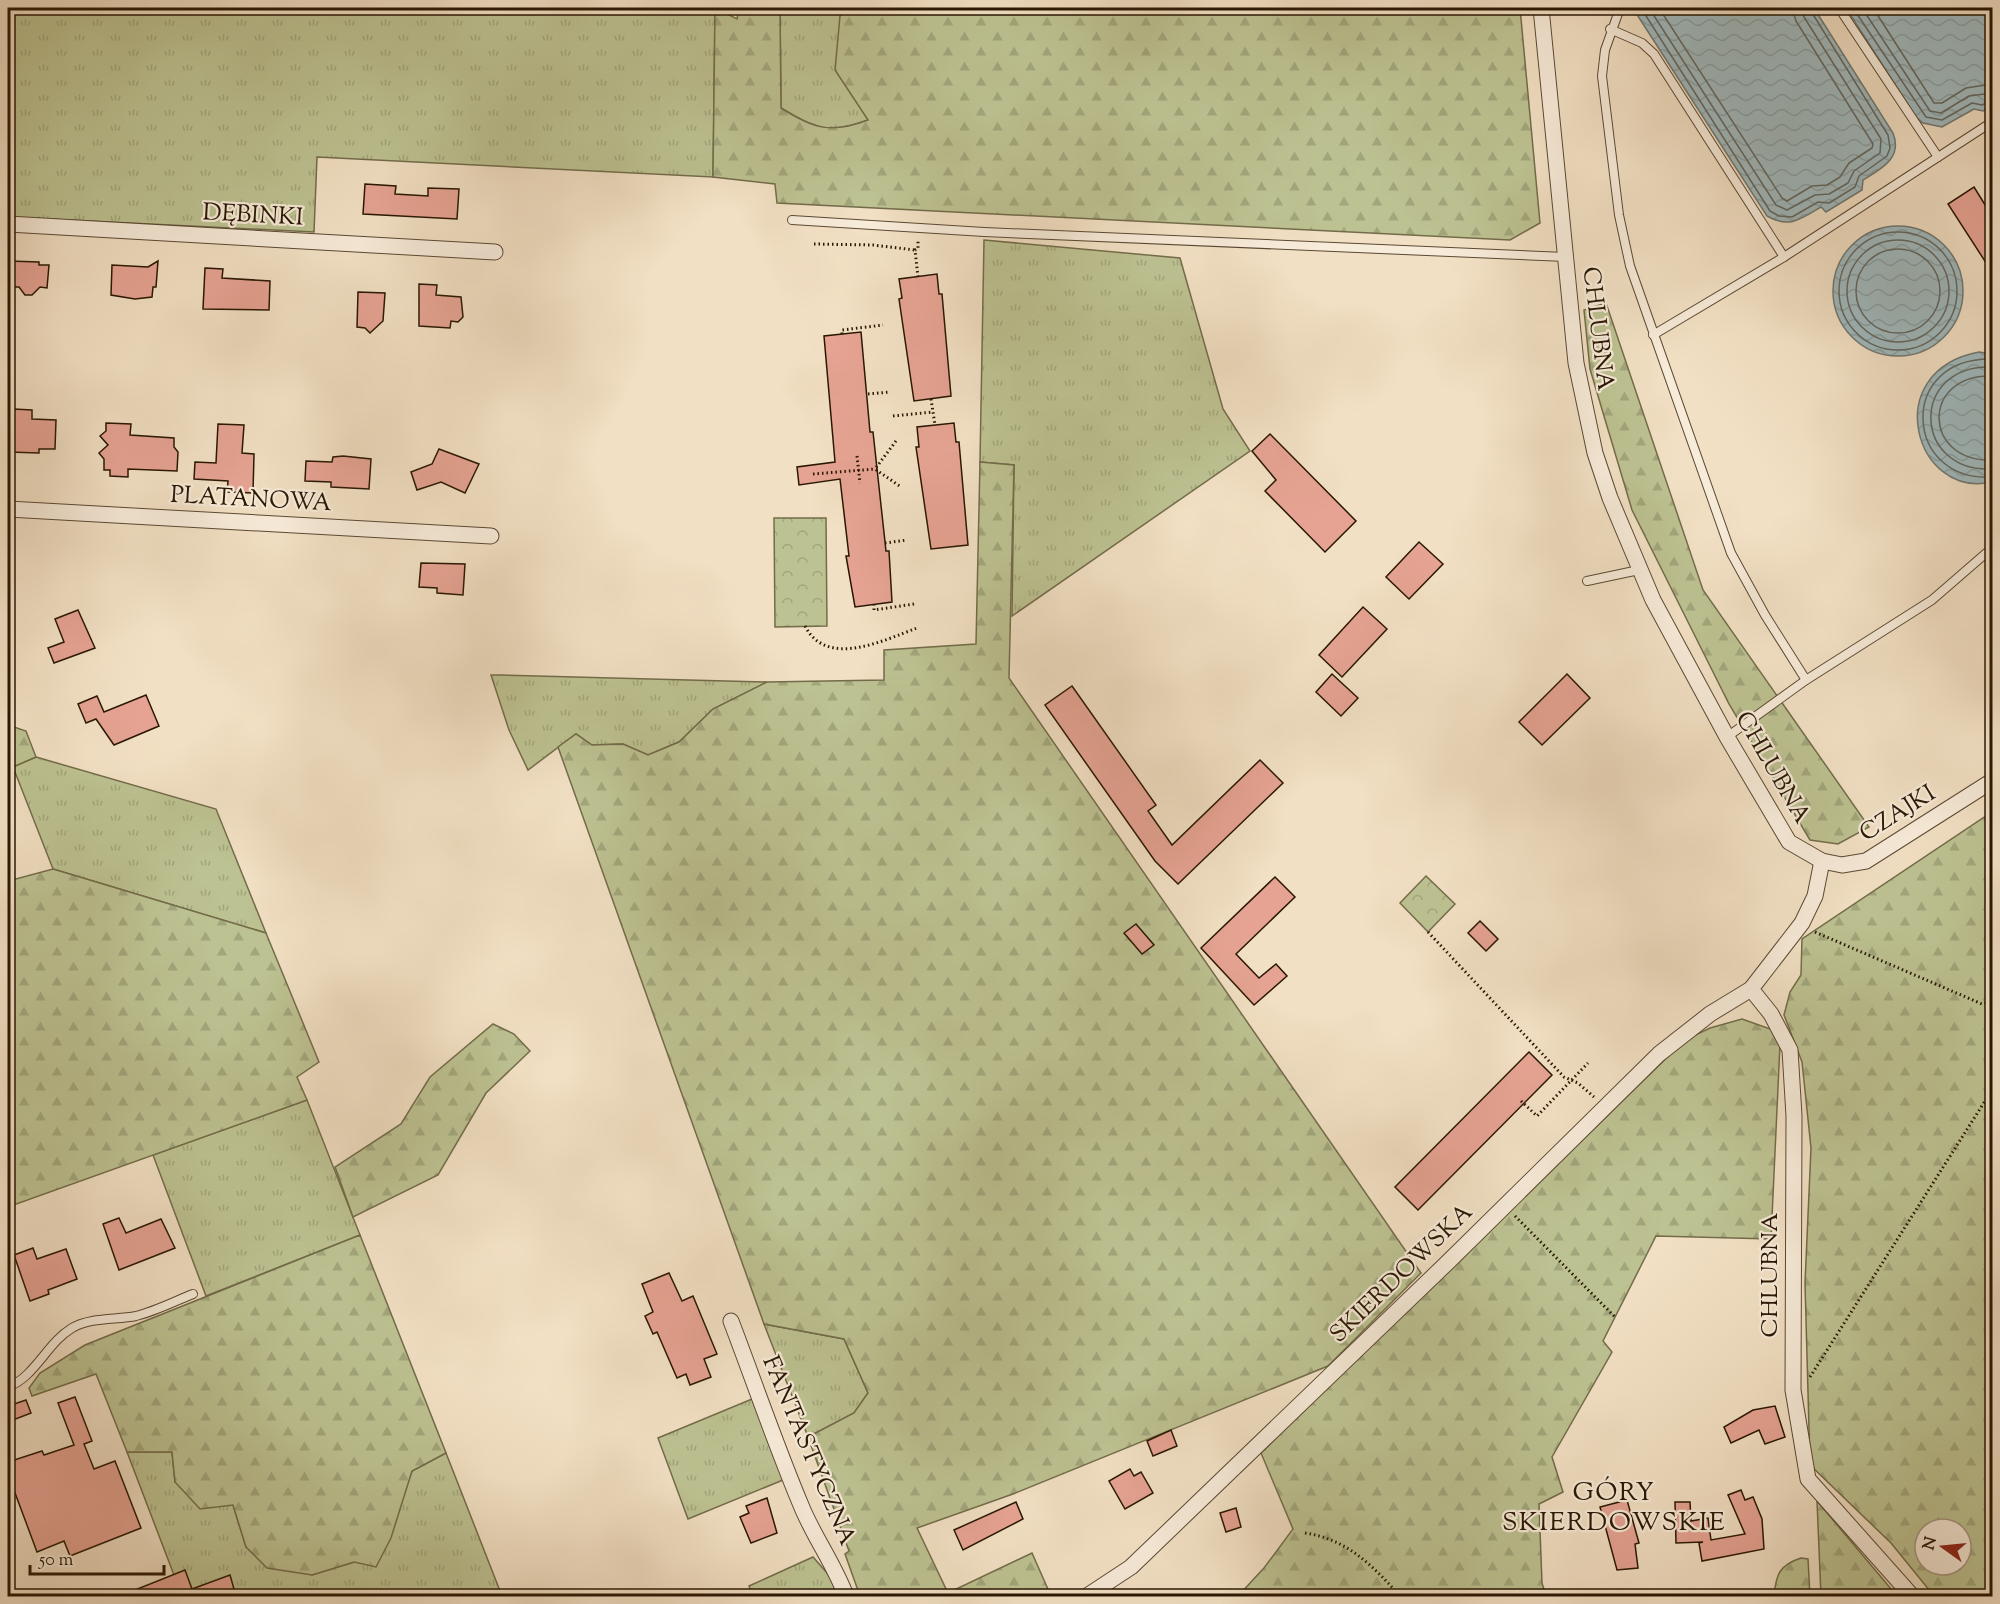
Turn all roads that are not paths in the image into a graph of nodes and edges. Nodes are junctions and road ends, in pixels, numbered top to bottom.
1 (1541, 8) edge
2 (1620, 8) edge
3 (1839, 8) edge
4 (1610, 30) junction
5 (1992, 122) edge
6 (1938, 157) junction
7 (792, 220) dead end
8 (8, 224) edge
9 (495, 252) dead end
10 (1566, 257) junction
11 (1784, 257) junction
12 (1653, 335) junction
13 (8, 510) edge
14 (491, 536) dead end
15 (1992, 548) edge
16 (1639, 570) junction
17 (1587, 581) dead end
18 (1806, 680) junction
19 (1727, 737) junction
20 (1992, 781) edge
21 (1822, 861) junction
22 (1751, 989) junction
23 (193, 1294) dead end
24 (731, 1321) dead end
25 (8, 1387) edge
26 (846, 1596) edge
27 (1087, 1596) edge
28 (1912, 1596) edge

1 - 10 street, CHLUBNA
2 - 4 lane
3 - 6 lane
4 - 11 lane
4 - 12 lane
5 - 6 lane
6 - 11 lane
7 - 10 lane
8 - 9 street, DĘBINKI
10 - 16 street, CHLUBNA
11 - 12 lane
12 - 18 lane
13 - 14 street, PLATANOWA
15 - 18 lane
16 - 17 lane
16 - 19 street, CHLUBNA
18 - 19 lane
19 - 21 street, CHLUBNA
20 - 21 street, CZAJKI
21 - 22 street
22 - 27 street, SKIERDOWSKA
22 - 28 street, CHLUBNA
23 - 25 lane
24 - 26 street, FANTASTYCZNA

